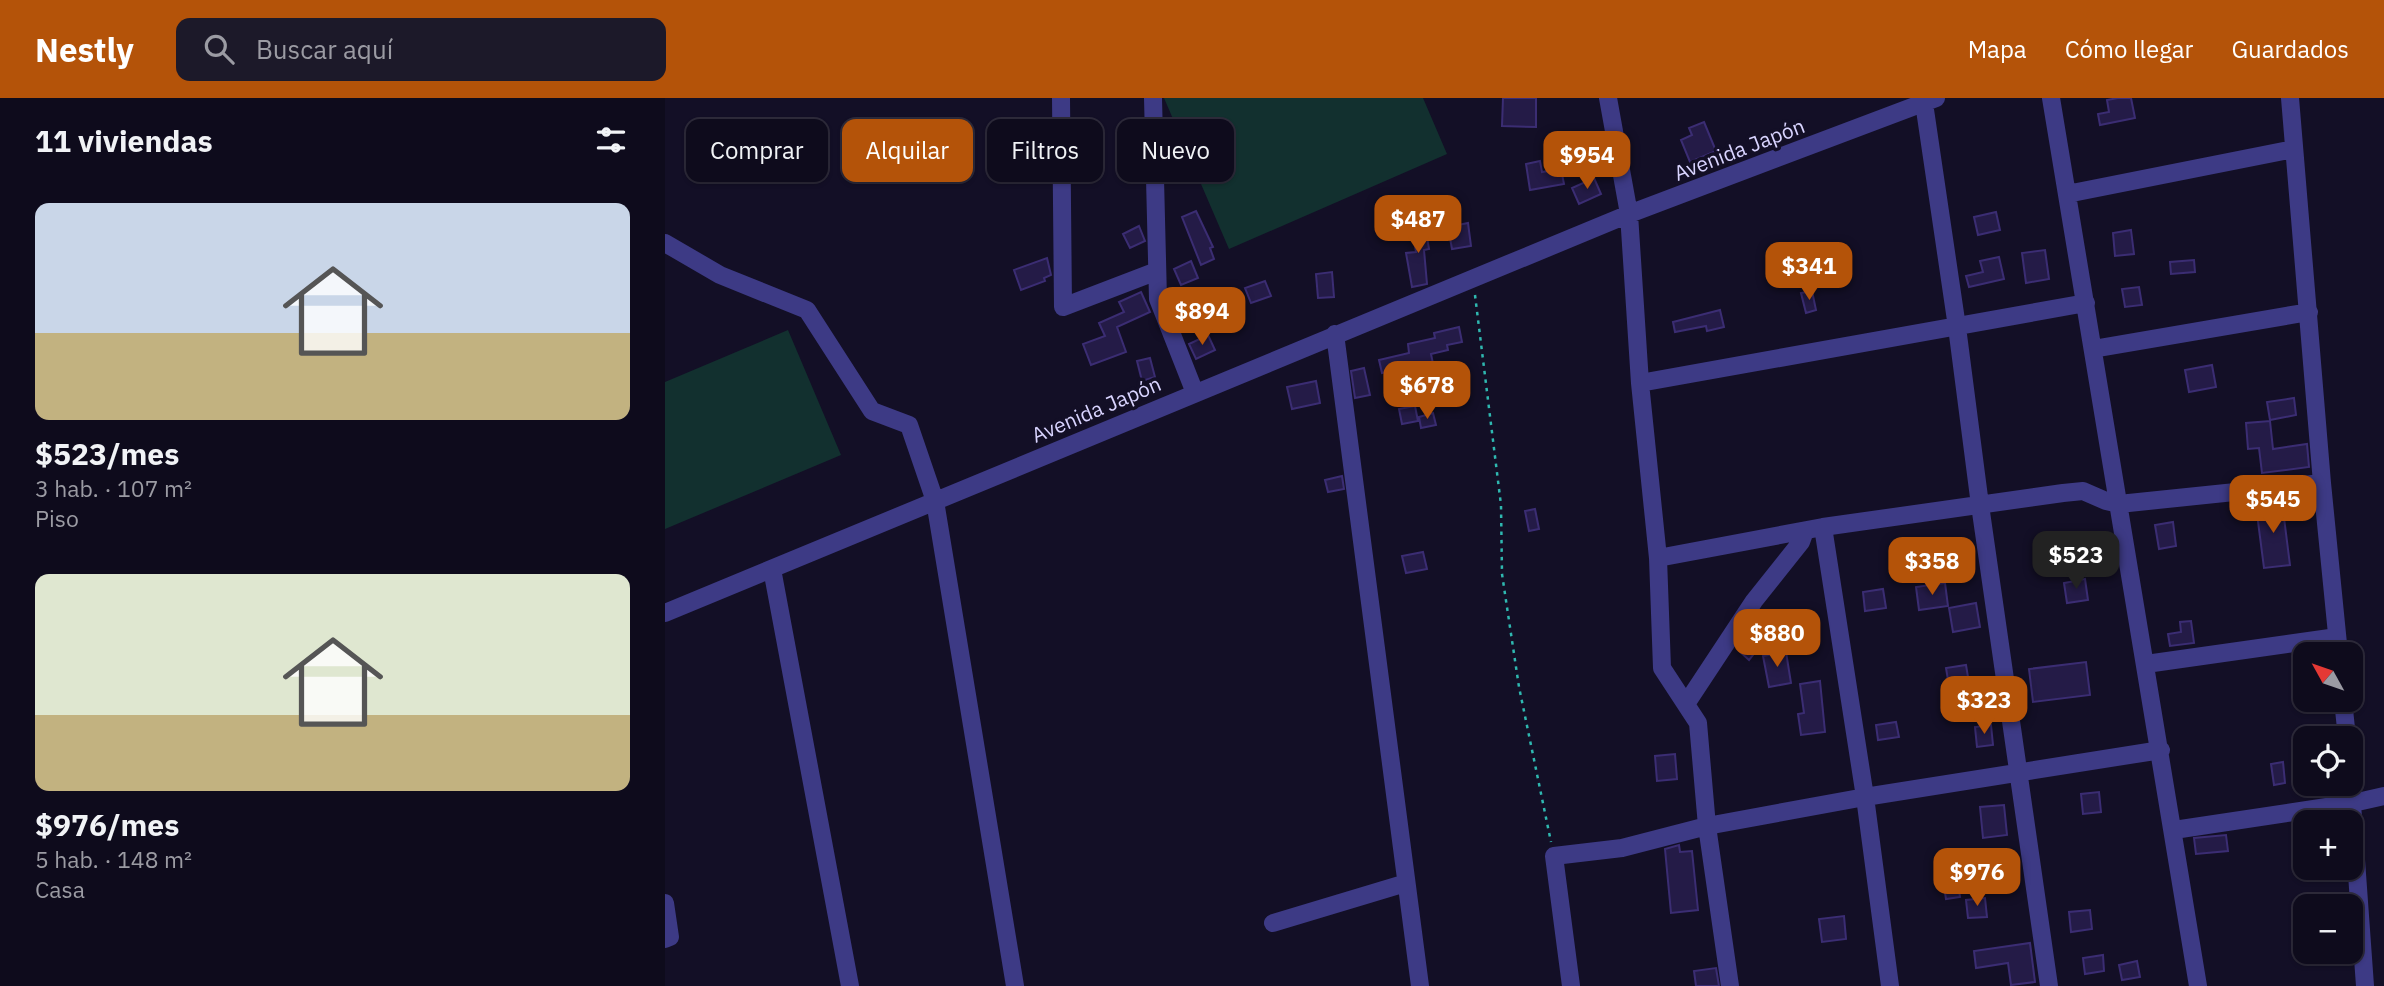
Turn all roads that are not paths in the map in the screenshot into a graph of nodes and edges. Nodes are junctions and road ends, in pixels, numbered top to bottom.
1 (1061, 98) edge
2 (1153, 98) edge
3 (1608, 98) edge
4 (2052, 98) edge
5 (2290, 98) edge
6 (1930, 101) edge
7 (2294, 149) junction
8 (2067, 194) junction
9 (1629, 215) junction
10 (665, 243) edge
11 (1157, 271) junction
12 (2086, 303) junction
13 (2309, 312) junction
14 (1958, 327) junction
15 (1335, 334) junction
16 (2094, 349) junction
17 (1640, 383) junction
18 (1195, 393) junction
19 (2322, 483) junction
20 (935, 501) junction
21 (2119, 504) junction
22 (1980, 505) junction
23 (1814, 529) junction
24 (1658, 558) junction
25 (772, 569) junction
26 (665, 613) edge
27 (2338, 642) edge
28 (2293, 650) edge
29 (2146, 664) junction
30 (1686, 704) junction
31 (2161, 750) junction
32 (2018, 774) junction
33 (2352, 796) edge
34 (2384, 796) edge
35 (1865, 797) junction
36 (2353, 803) junction
37 (1707, 826) junction
38 (2174, 830) junction
39 (1406, 883) junction
40 (665, 903) edge
41 (1273, 923) dead end
42 (665, 939) edge
43 (850, 986) edge
44 (1015, 986) edge
45 (1420, 986) edge
46 (1571, 986) edge
47 (1730, 986) edge
48 (1890, 986) edge
49 (2049, 986) edge
50 (2198, 986) edge
51 (2365, 986) edge

1 - 11 street
2 - 11 street
3 - 9 street
4 - 8 street
5 - 7 street
6 - 9 street, Avenida Japón
6 - 14 street
7 - 8 street
7 - 13 street
8 - 12 street
9 - 15 street, Avenida Japón
9 - 17 street
10 - 20 street
11 - 18 street
12 - 14 street
12 - 16 street
13 - 16 street
13 - 19 street
14 - 17 street
14 - 22 street
15 - 18 street, Avenida Japón
15 - 39 street
16 - 21 street
17 - 24 street
18 - 20 street, Avenida Japón
19 - 21 street
19 - 27 street
20 - 25 street, Avenida Japón
20 - 44 street
21 - 22 street
21 - 29 street
22 - 23 street
22 - 32 street
23 - 24 street
23 - 30 street
23 - 35 street
24 - 30 street
25 - 26 street, Avenida Japón
25 - 43 street
28 - 29 street
29 - 31 street
30 - 37 street
31 - 32 street
31 - 38 street
32 - 35 street
32 - 49 street
33 - 36 street
34 - 36 street
35 - 37 street
35 - 48 street
36 - 38 street
36 - 51 street
37 - 46 street
37 - 47 street
38 - 50 street
39 - 41 street
39 - 45 street
40 - 42 street

